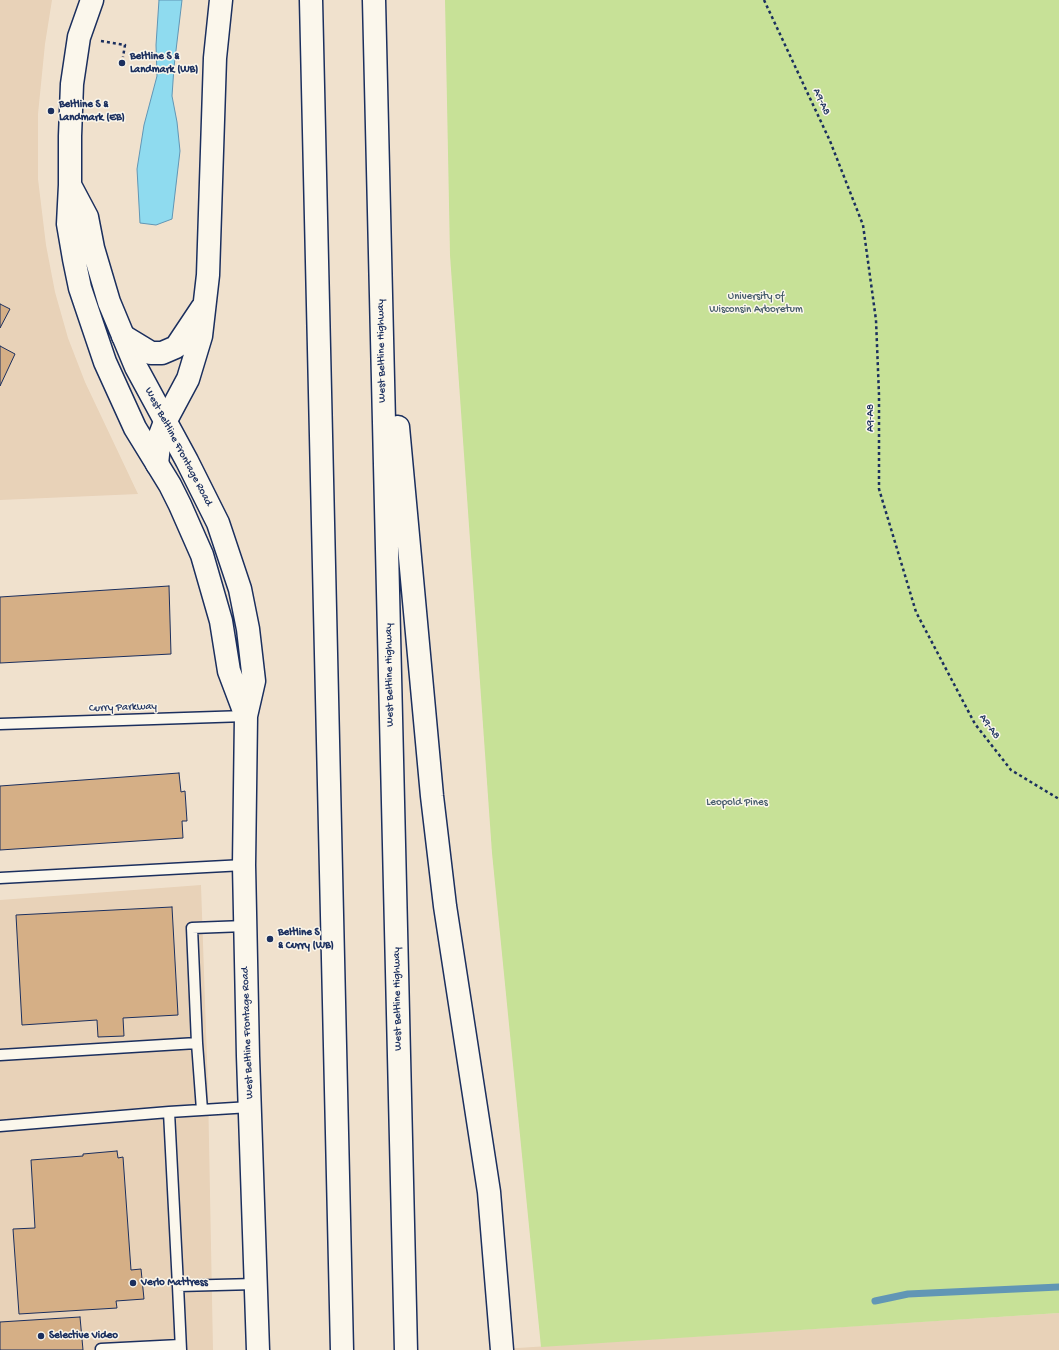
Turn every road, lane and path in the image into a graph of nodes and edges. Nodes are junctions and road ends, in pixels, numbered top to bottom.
1 (92, 0) edge
2 (221, 0) edge
3 (311, 0) edge
4 (374, 0) edge
5 (764, 0) edge
6 (70, 185) junction
7 (380, 239) junction
8 (204, 305) junction
9 (123, 336) junction
10 (165, 422) junction
11 (157, 464) junction
12 (246, 716) junction
13 (0, 724) edge
14 (1059, 799) edge
15 (244, 865) junction
16 (0, 878) edge
17 (245, 926) junction
18 (197, 1043) junction
19 (0, 1055) edge
20 (250, 1107) junction
21 (202, 1110) junction
22 (170, 1112) junction
23 (0, 1126) edge
24 (255, 1284) junction
25 (178, 1286) junction
26 (180, 1348) edge
27 (102, 1350) edge
28 (258, 1350) edge
29 (342, 1350) edge
30 (406, 1350) edge
31 (502, 1350) edge

1 - 6 main road, West Beltline Frontage Road
2 - 8 main road
3 - 29 main road
4 - 7 main road, West Beltline Highway
5 - 14 path, A9-A8
6 - 9 main road, West Beltline Frontage Road
6 - 11 main road, West Beltline Frontage Road
7 - 30 main road, West Beltline Highway
7 - 31 main road
8 - 9 main road
8 - 10 main road
9 - 10 main road, West Beltline Frontage Road
10 - 11 main road
10 - 12 main road, West Beltline Frontage Road
11 - 12 main road, West Beltline Frontage Road
12 - 13 lane, Curry Parkway
12 - 15 main road, West Beltline Frontage Road
15 - 16 lane
15 - 17 main road, West Beltline Frontage Road
17 - 18 lane
17 - 20 main road, West Beltline Frontage Road
18 - 19 lane
18 - 21 lane
20 - 21 lane
20 - 24 main road, West Beltline Frontage Road
21 - 22 lane
22 - 23 lane
22 - 25 lane
24 - 25 lane
24 - 28 main road, West Beltline Frontage Road
25 - 26 lane
26 - 27 lane

